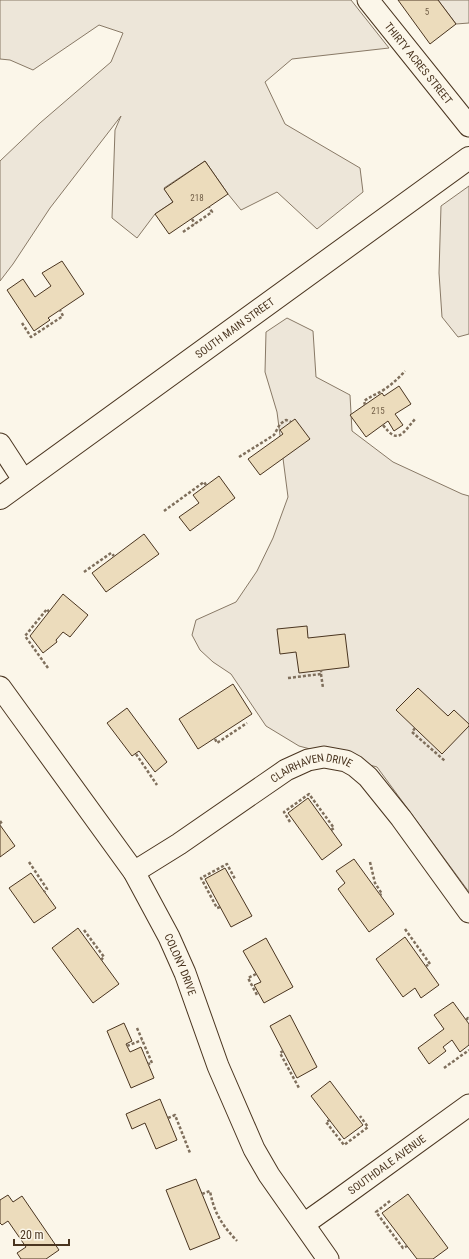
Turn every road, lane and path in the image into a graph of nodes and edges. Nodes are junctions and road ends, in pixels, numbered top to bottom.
1 (368, 0) edge
2 (469, 126) edge
3 (469, 158) edge
4 (209, 207) dead end
5 (192, 219) dead end
6 (195, 224) junction
7 (183, 232) dead end
8 (60, 310) dead end
9 (22, 323) dead end
10 (405, 371) dead end
11 (365, 404) dead end
12 (415, 419) dead end
13 (292, 422) dead end
14 (383, 425) dead end
15 (0, 444) edge
16 (239, 457) dead end
17 (24, 481) junction
18 (206, 486) dead end
19 (0, 498) edge
20 (164, 511) dead end
21 (114, 556) dead end
22 (84, 572) dead end
23 (49, 612) dead end
24 (48, 668) dead end
25 (288, 678) dead end
26 (0, 687) edge
27 (323, 688) dead end
28 (247, 723) dead end
29 (415, 728) dead end
30 (214, 739) dead end
31 (136, 754) dead end
32 (445, 761) dead end
33 (157, 785) dead end
34 (0, 821) edge
35 (290, 822) dead end
36 (0, 825) edge
37 (331, 830) dead end
38 (29, 862) dead end
39 (370, 862) dead end
40 (134, 872) junction
41 (235, 879) dead end
42 (44, 892) dead end
43 (380, 895) dead end
44 (220, 907) dead end
45 (469, 912) edge
46 (405, 929) dead end
47 (84, 930) dead end
48 (101, 960) dead end
49 (426, 966) dead end
50 (256, 974) dead end
51 (257, 995) dead end
52 (137, 1028) dead end
53 (142, 1040) junction
54 (128, 1046) dead end
55 (469, 1050) edge
56 (283, 1051) dead end
57 (148, 1064) dead end
58 (444, 1068) dead end
59 (299, 1088) dead end
60 (469, 1105) edge
61 (360, 1116) dead end
62 (168, 1118) dead end
63 (330, 1120) dead end
64 (190, 1153) dead end
65 (202, 1194) dead end
66 (390, 1201) dead end
67 (304, 1224) junction
68 (237, 1241) dead end
69 (407, 1246) dead end
70 (328, 1259) edge

1 - 2 street, THIRTY ACRES STREET
3 - 17 main road, SOUTH MAIN STREET
4 - 6 path
5 - 6 path
6 - 7 path
8 - 9 path
10 - 11 path
12 - 14 path
13 - 16 path
15 - 17 street
17 - 19 main road, SOUTH MAIN STREET
18 - 20 path
21 - 22 path
23 - 24 path
25 - 27 path
26 - 40 street, COLONY DRIVE
28 - 30 path
29 - 32 path
31 - 33 path
34 - 36 path
35 - 37 path
38 - 42 path
39 - 43 path
40 - 45 street, CLAIRHAVEN DRIVE
40 - 67 street, COLONY DRIVE
41 - 44 path
46 - 49 path
47 - 48 path
50 - 51 path
52 - 53 path
53 - 54 path
53 - 57 path
55 - 58 path
56 - 59 path
60 - 67 street, SOUTHDALE AVENUE
61 - 63 path
62 - 64 path
65 - 68 path
66 - 69 path
67 - 70 street, COLONY DRIVE

